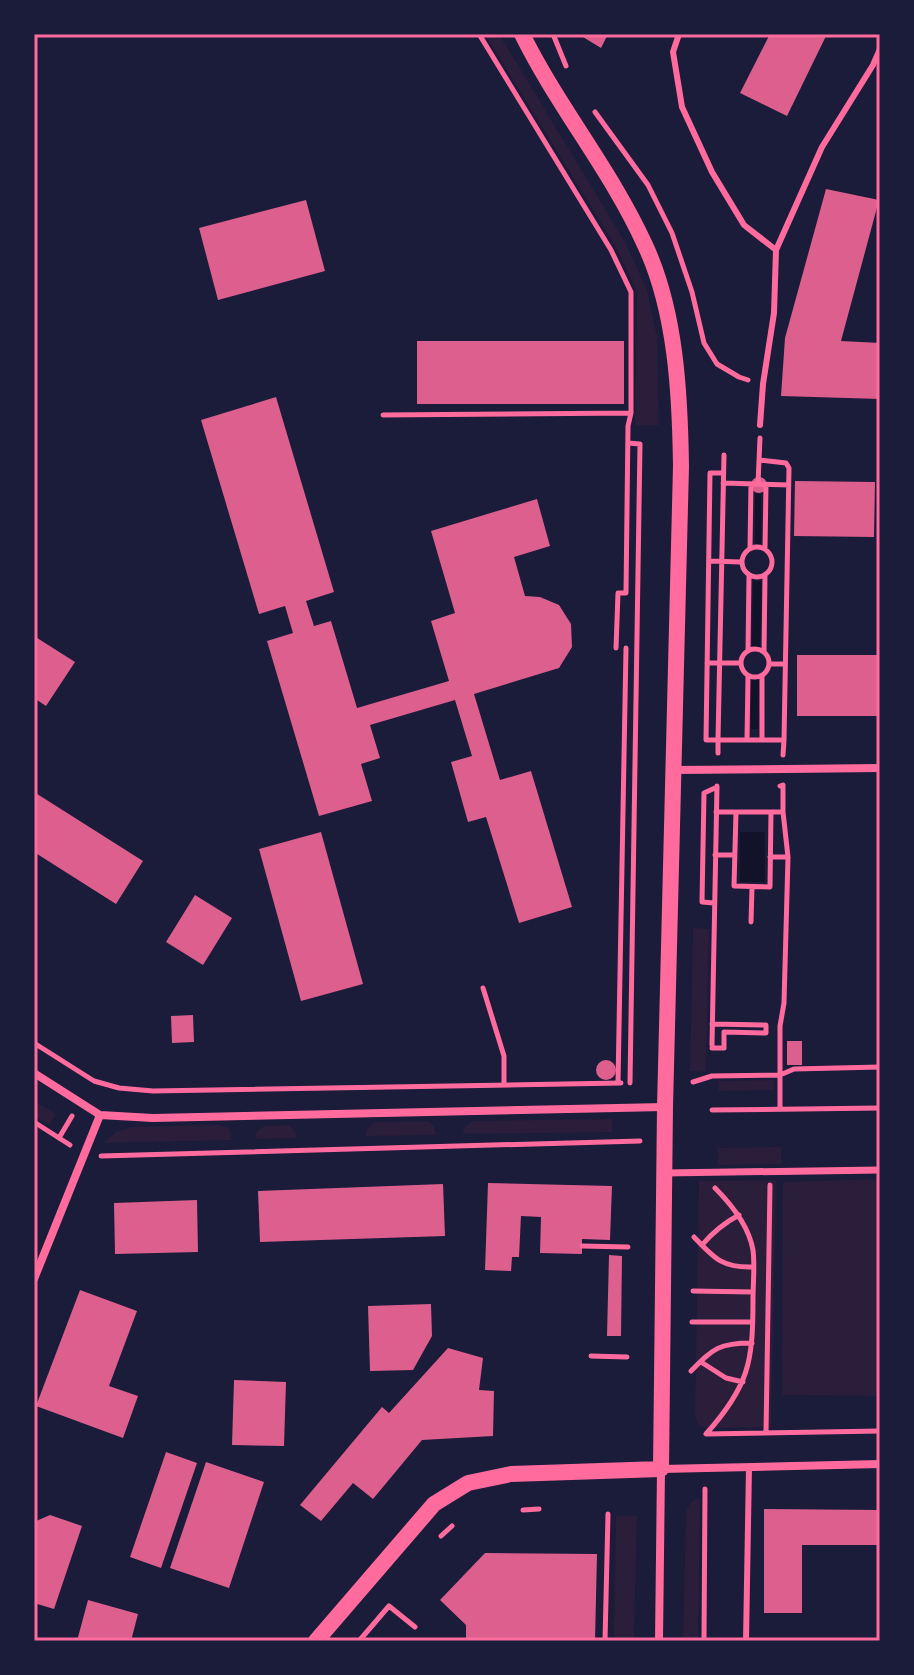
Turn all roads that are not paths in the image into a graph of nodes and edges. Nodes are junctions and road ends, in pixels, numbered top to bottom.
1 (522, 34) edge
2 (679, 34) edge
3 (880, 49) edge
4 (776, 250) junction
5 (760, 425) dead end
6 (880, 768) edge
7 (674, 770) junction
8 (34, 1073) edge
9 (665, 1107) junction
10 (100, 1115) junction
11 (880, 1170) edge
12 (664, 1173) junction
13 (34, 1279) edge
14 (880, 1464) edge
15 (749, 1467) junction
16 (661, 1469) junction
17 (316, 1641) edge
18 (659, 1641) edge
19 (746, 1641) edge

1 - 7 main road
2 - 4 lane
3 - 4 lane
4 - 5 lane
6 - 7 street
7 - 9 main road
8 - 10 street
9 - 10 street
9 - 12 main road
10 - 13 street
11 - 12 street
12 - 16 main road
14 - 15 street
15 - 16 street
15 - 19 lane
16 - 17 main road
16 - 18 street

